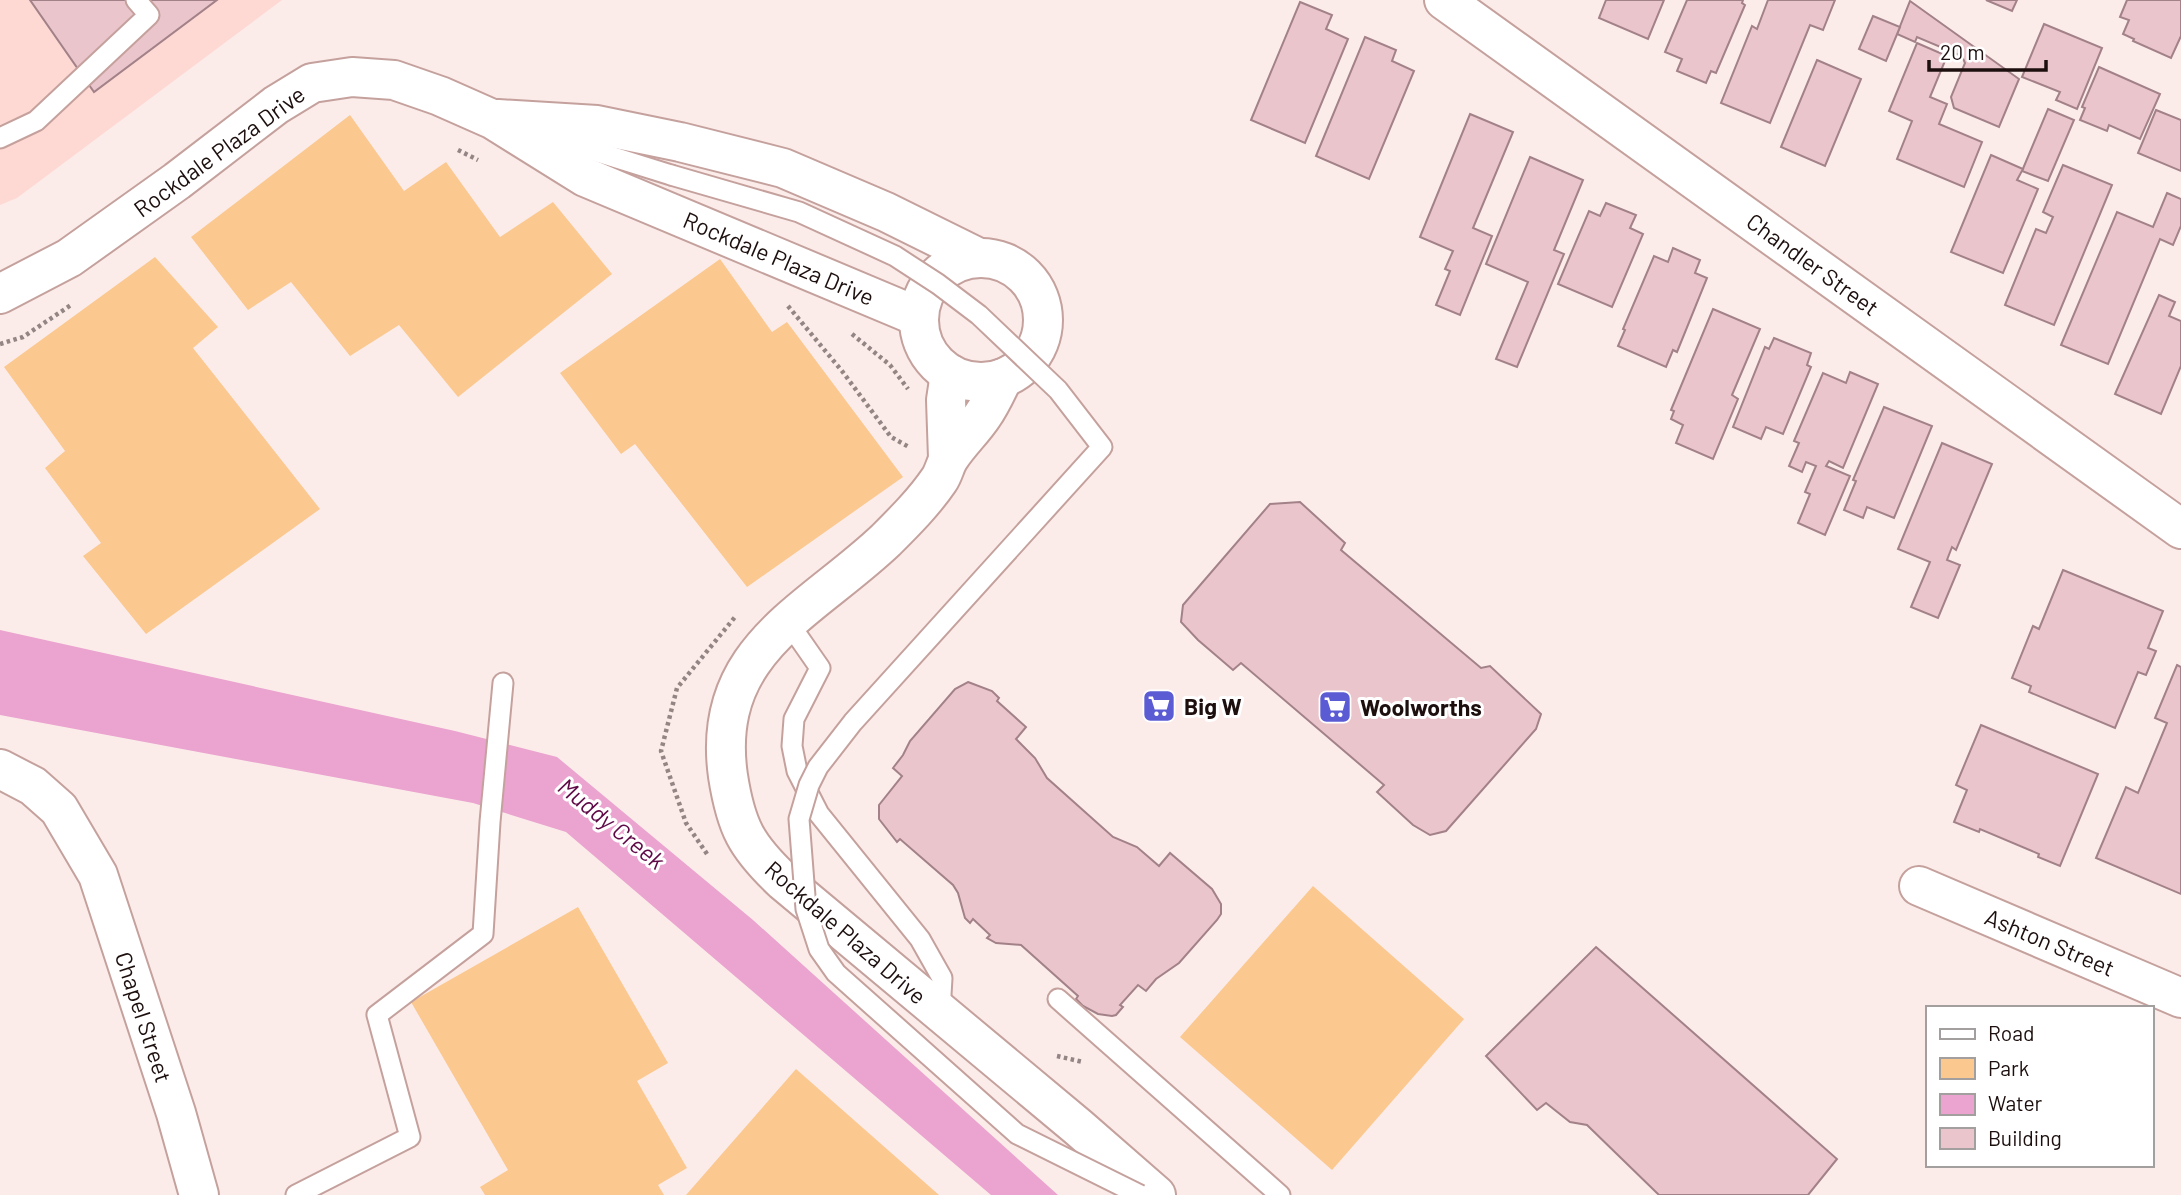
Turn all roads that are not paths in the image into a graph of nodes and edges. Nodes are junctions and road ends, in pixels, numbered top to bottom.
1 (136, 0) edge
2 (1444, 0) edge
3 (492, 119) junction
4 (0, 138) edge
5 (977, 257) junction
6 (0, 294) edge
7 (919, 317) junction
8 (950, 374) junction
9 (1003, 378) junction
10 (934, 455) junction
11 (2181, 529) edge
12 (788, 622) junction
13 (503, 683) dead end
14 (0, 769) edge
15 (1919, 886) dead end
16 (2181, 998) edge
17 (1058, 999) dead end
18 (940, 1014) junction
19 (199, 1195) edge
20 (296, 1195) edge
21 (1140, 1195) edge
22 (1156, 1195) edge
23 (1280, 1195) edge

1 - 4 lane
2 - 11 street, Chandler Street
3 - 5 street, Rockdale Plaza Drive
3 - 6 street, Rockdale Plaza Drive
3 - 7 street, Rockdale Plaza Drive
3 - 21 lane, bridge
5 - 7 street
5 - 9 street
7 - 8 street
8 - 9 street
8 - 10 street, Rockdale Plaza Drive
9 - 10 street, Rockdale Plaza Drive
10 - 12 street, Rockdale Plaza Drive
12 - 18 lane, Rockdale Plaza Drive
12 - 18 street, Rockdale Plaza Drive
13 - 20 lane
14 - 19 street, Chapel Street
15 - 16 street, Ashton Street
17 - 23 lane
18 - 22 street, Rockdale Plaza Drive

